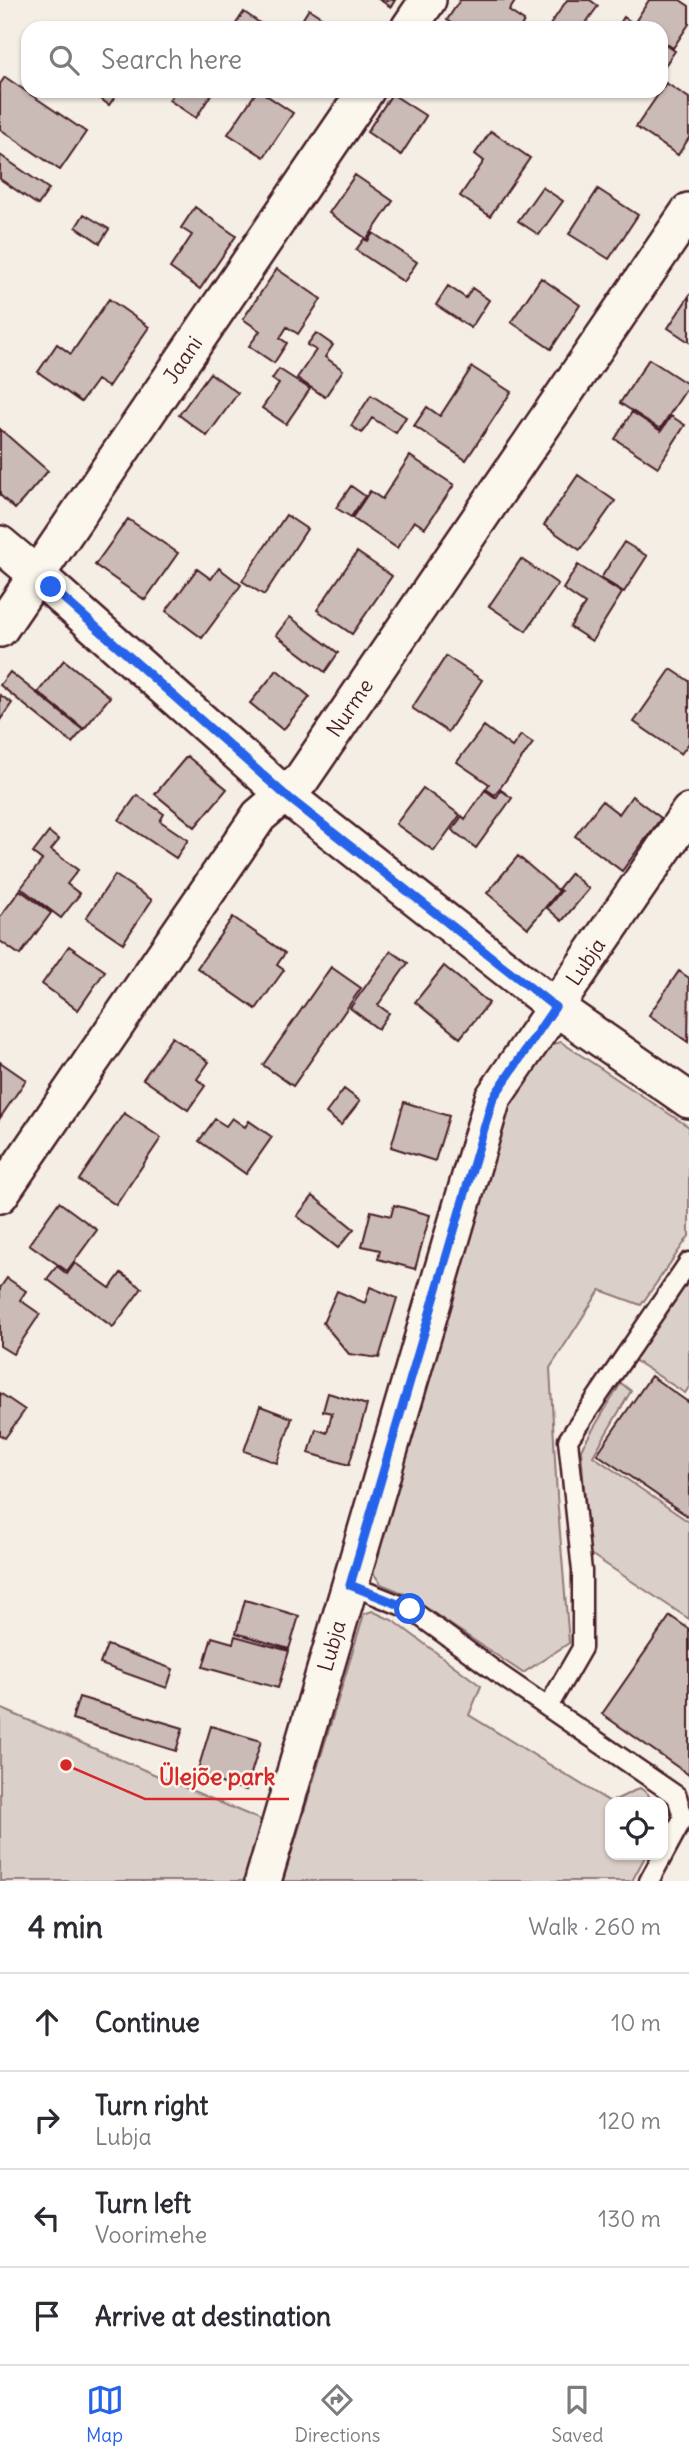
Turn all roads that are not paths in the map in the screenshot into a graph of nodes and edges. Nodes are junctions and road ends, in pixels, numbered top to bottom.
1 (428, 0) edge
2 (414, 21) edge
3 (361, 98) edge
4 (689, 211) edge
5 (0, 544) edge
6 (37, 575) junction
7 (0, 629) edge
8 (284, 794) junction
9 (689, 812) edge
10 (555, 1007) junction
11 (689, 1100) edge
12 (0, 1195) edge
13 (689, 1262) edge
14 (350, 1585) junction
15 (548, 1707) junction
16 (263, 1881) edge
17 (649, 1881) edge

1 - 2 street
3 - 6 street, Jaani
4 - 8 street, Nurme
5 - 6 street
6 - 7 street, Jaani
6 - 8 street
8 - 10 street
8 - 12 street, Nurme
9 - 10 street, Lubja
10 - 11 street
10 - 14 street, Lubja
13 - 15 lane
14 - 15 lane
14 - 16 street, Lubja
15 - 17 lane

